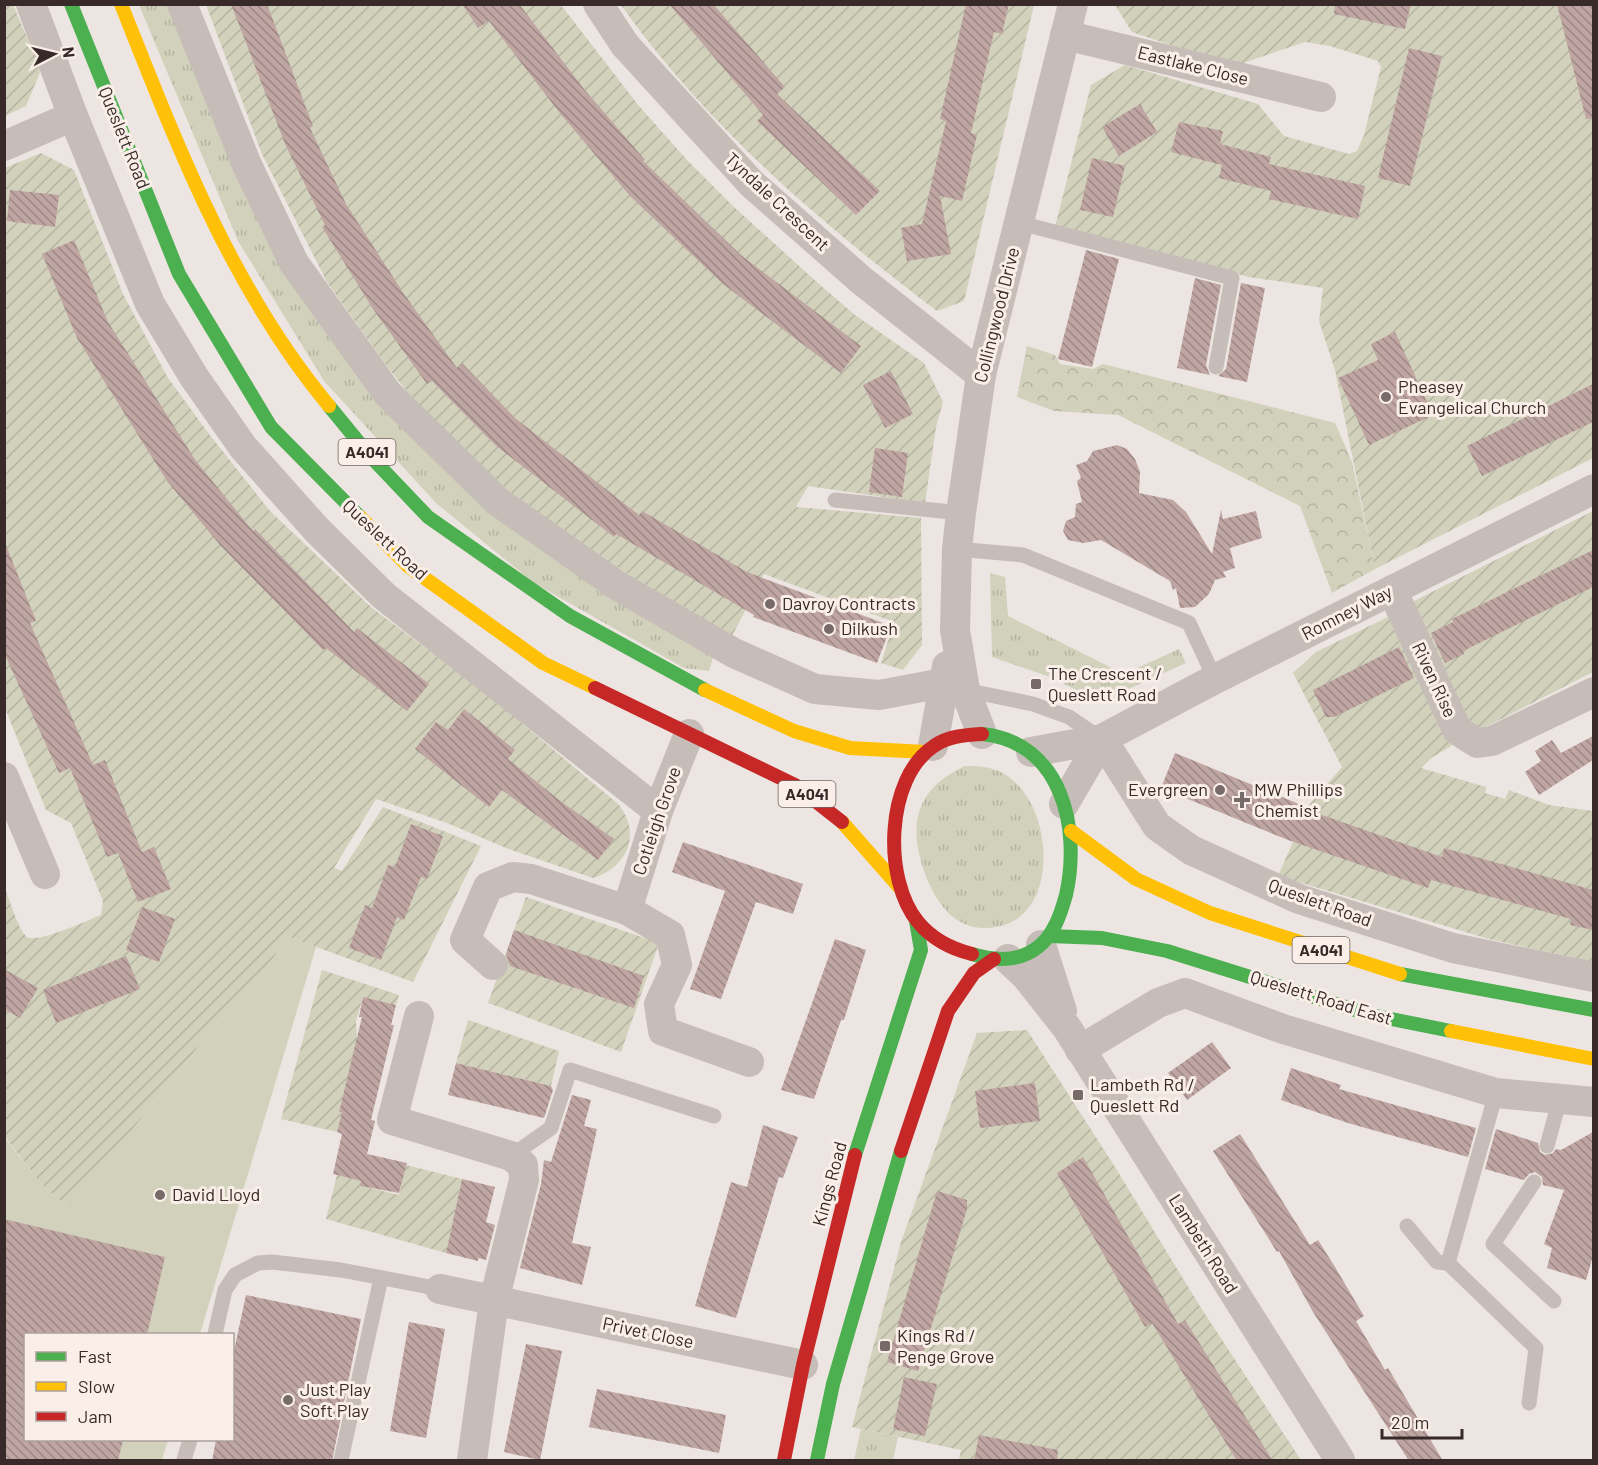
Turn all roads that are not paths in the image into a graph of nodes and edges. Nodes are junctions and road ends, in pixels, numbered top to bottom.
1 (31, 4) edge
2 (71, 4) edge
3 (121, 4) edge
4 (182, 4) edge
5 (598, 4) edge
6 (1073, 4) edge
7 (1065, 34) junction
8 (1321, 97) dead end
9 (73, 116) junction
10 (4, 146) edge
11 (1020, 223) junction
12 (1216, 367) dead end
13 (981, 375) junction
14 (1593, 489) edge
15 (835, 500) dead end
16 (961, 513) junction
17 (957, 549) junction
18 (1392, 590) junction
19 (1215, 679) junction
20 (954, 686) junction
21 (1593, 692) edge
22 (691, 729) junction
23 (982, 734) junction
24 (1102, 739) junction
25 (929, 749) junction
26 (1031, 752) junction
27 (4, 777) edge
28 (658, 811) junction
29 (1068, 817) junction
30 (45, 874) dead end
31 (901, 889) junction
32 (627, 910) junction
33 (916, 921) junction
34 (1045, 940) junction
35 (1001, 959) junction
36 (493, 965) dead end
37 (1593, 977) edge
38 (1593, 1010) edge
39 (419, 1016) dead end
40 (1073, 1039) junction
41 (1593, 1059) edge
42 (749, 1062) dead end
43 (1496, 1093) junction
44 (1560, 1098) junction
45 (1593, 1102) edge
46 (714, 1116) dead end
47 (1547, 1146) dead end
48 (511, 1156) junction
49 (1534, 1182) dead end
50 (1407, 1226) dead end
51 (1448, 1263) junction
52 (381, 1278) junction
53 (440, 1288) joint
54 (494, 1301) junction
55 (1554, 1301) dead end
56 (215, 1333) edge
57 (803, 1365) junction
58 (1529, 1403) dead end
59 (190, 1441) edge
60 (184, 1461) edge
61 (341, 1461) edge
62 (472, 1461) edge
63 (784, 1461) edge
64 (817, 1461) edge
65 (1340, 1461) edge

1 - 9 street
2 - 22 main road, Queslett Road / A4041
3 - 25 main road, A4041
4 - 20 street
5 - 13 street, Tyndale Crescent
6 - 7 street, Collingwood Drive
7 - 8 street, Eastlake Close
7 - 11 street, Collingwood Drive
9 - 10 street
9 - 28 street
11 - 12 lane
11 - 13 street, Collingwood Drive
13 - 16 street, Collingwood Drive
14 - 18 street, Romney Way
15 - 16 lane
16 - 17 street, Collingwood Drive
17 - 19 lane
17 - 20 street, Collingwood Drive
18 - 19 street, Romney Way
18 - 21 street, Riven Rise
19 - 24 street, Romney Way
20 - 23 street
20 - 24 lane
20 - 25 street, Collingwood Drive
22 - 28 street, Cotleigh Grove
22 - 31 main road, Queslett Road / A4041
23 - 25 main road
23 - 26 main road
24 - 26 street, Romney Way
24 - 29 street
24 - 37 street, Queslett Road
25 - 31 main road
26 - 29 main road
27 - 30 street
28 - 32 street, Cotleigh Grove
29 - 34 main road
29 - 38 main road, A4041
31 - 33 main road
32 - 36 street
32 - 42 street
33 - 35 main road
33 - 57 main road, Kings Road
34 - 35 main road
34 - 40 street, Lambeth Road
34 - 41 main road, Queslett Road East / A4041
35 - 40 street, Lambeth Road
35 - 64 main road
39 - 48 street
40 - 43 street
40 - 65 street, Lambeth Road
43 - 44 street
43 - 51 lane
44 - 45 street
44 - 47 lane
46 - 48 lane
48 - 54 street
49 - 55 lane
50 - 51 lane
51 - 58 lane
52 - 53 lane
52 - 56 lane
52 - 61 lane
53 - 54 street, Privet Close
54 - 57 street, Privet Close
54 - 62 street
57 - 63 main road, Kings Road
59 - 60 lane

